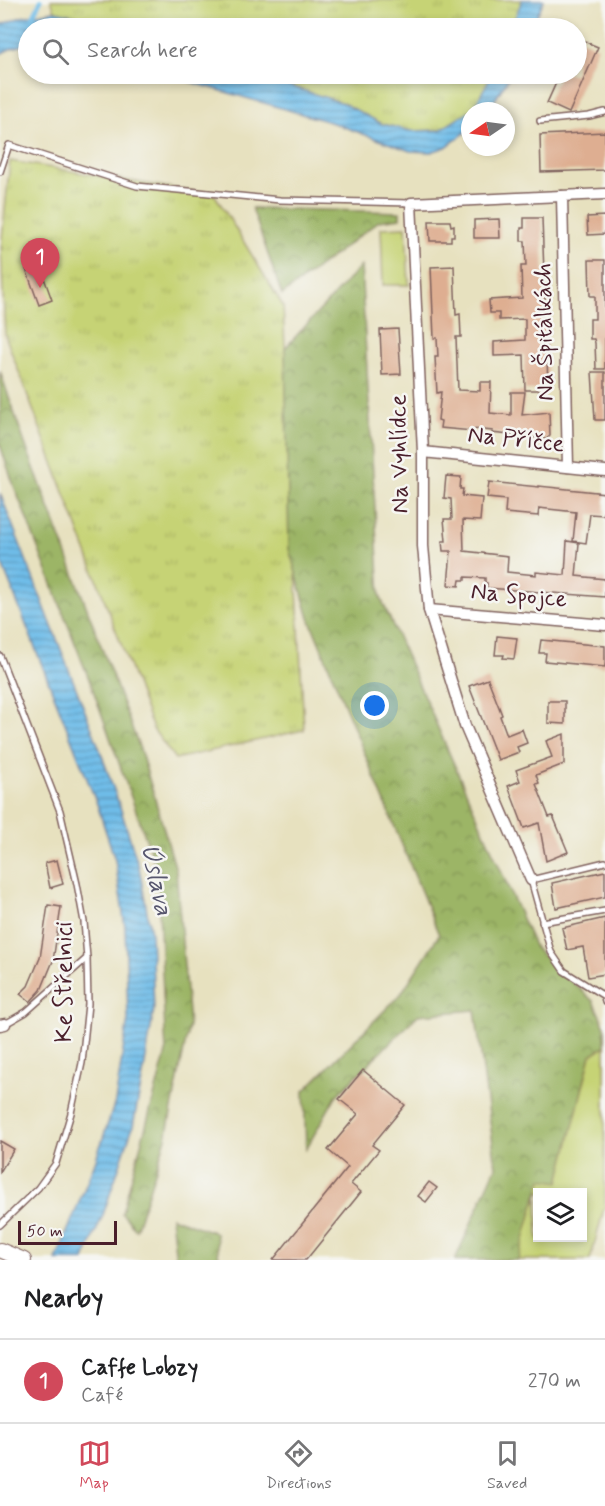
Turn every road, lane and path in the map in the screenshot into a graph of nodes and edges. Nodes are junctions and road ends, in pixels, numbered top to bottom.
1 (605, 112) edge
2 (540, 121) dead end
3 (0, 172) edge
4 (605, 194) edge
5 (562, 196) junction
6 (411, 203) junction
7 (423, 452) junction
8 (568, 467) junction
9 (605, 471) edge
10 (429, 610) junction
11 (605, 625) edge
12 (0, 656) edge
13 (605, 862) edge
14 (531, 880) junction
15 (605, 911) edge
16 (542, 922) junction
17 (87, 958) junction
18 (604, 998) edge
19 (2, 1024) edge
20 (0, 1225) edge
21 (2, 1252) edge
22 (24, 1260) edge

1 - 2 lane
3 - 6 lane
4 - 5 street
5 - 6 street
5 - 8 street, Na Špitálkách
6 - 7 street, Na Vyhlídce
7 - 8 street, Na Příčce
7 - 10 street, Na Vyhlídce
8 - 9 street, Na Příčce
10 - 11 street, Na Spojce
10 - 14 street, Na Vyhlídce
12 - 17 lane, Ke Střelnici
13 - 14 lane
14 - 16 lane
15 - 16 lane
16 - 18 lane
17 - 19 lane
17 - 20 lane, Ke Střelnici
21 - 22 street

